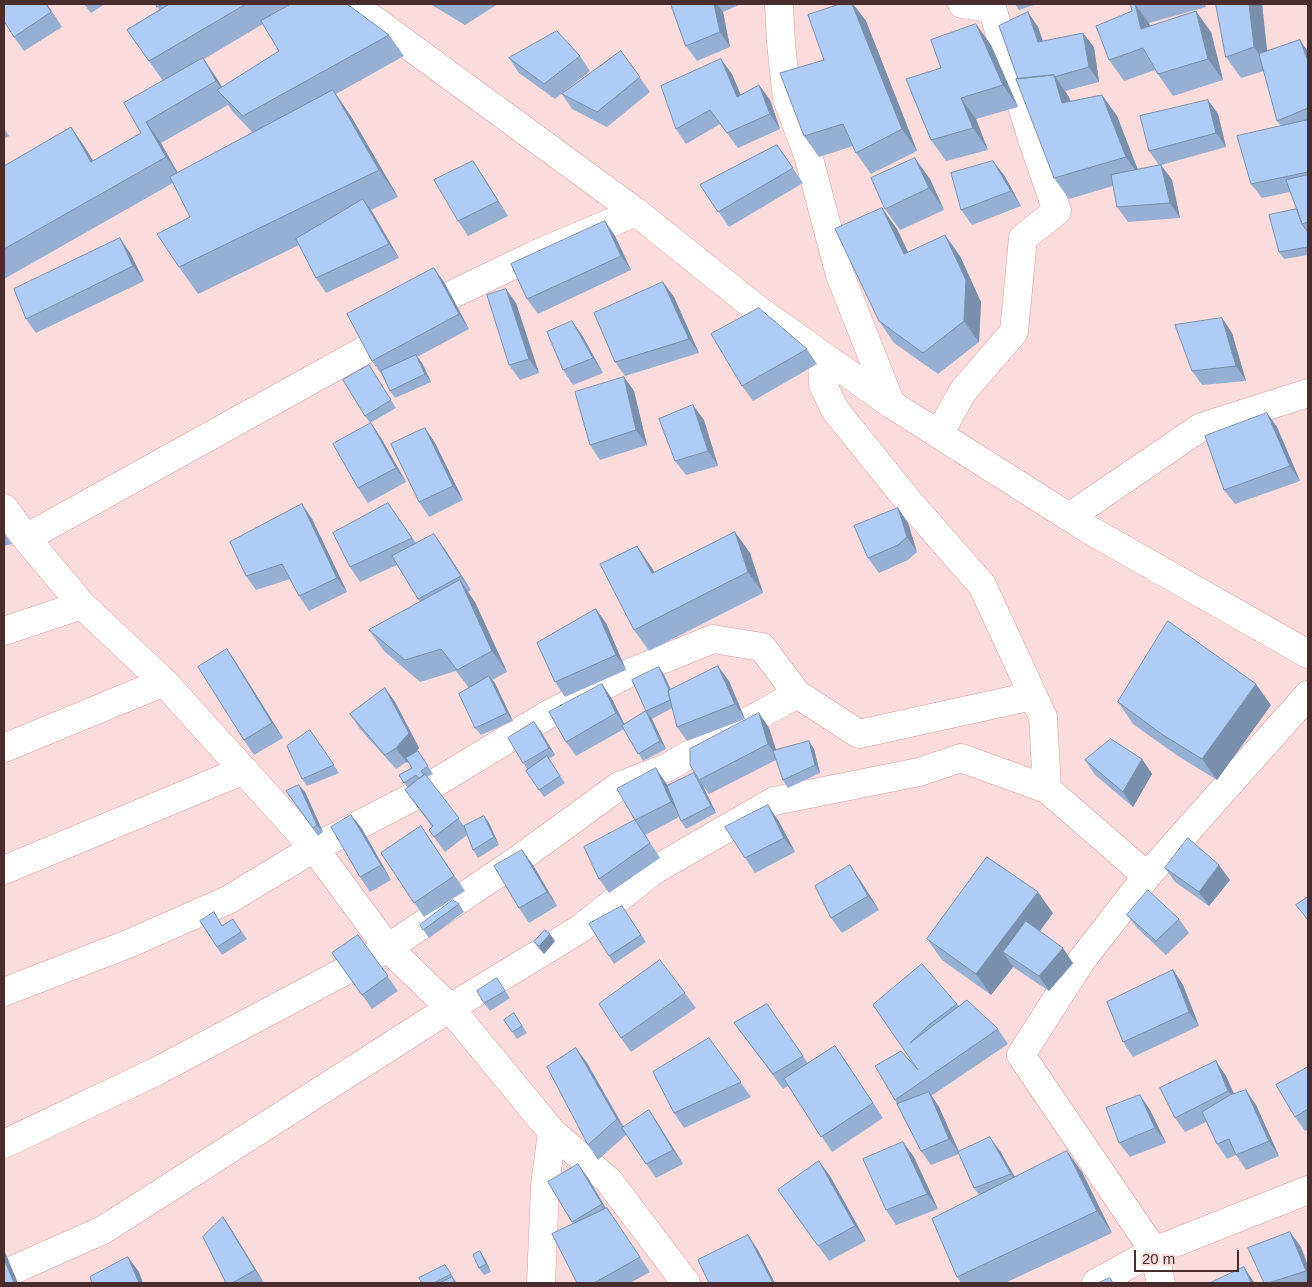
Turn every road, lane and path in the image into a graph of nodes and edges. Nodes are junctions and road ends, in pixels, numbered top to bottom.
1 (352, 4) edge
2 (779, 4) edge
3 (962, 4) edge
4 (636, 212) junction
5 (822, 356) junction
6 (1308, 393) edge
7 (891, 404) junction
8 (939, 434) junction
9 (4, 508) edge
10 (1069, 517) junction
11 (26, 538) junction
12 (82, 605) junction
13 (4, 631) edge
14 (1308, 654) edge
15 (164, 682) junction
16 (797, 694) junction
17 (1308, 695) edge
18 (1032, 696) junction
19 (4, 748) edge
20 (244, 770) junction
21 (1048, 788) junction
22 (314, 848) junction
23 (4, 870) edge
24 (1147, 876) junction
25 (388, 948) junction
26 (4, 992) edge
27 (450, 1008) junction
28 (552, 1132) junction
29 (4, 1144) edge
30 (1308, 1190) edge
31 (1154, 1251) junction
32 (4, 1274) edge
33 (541, 1283) edge
34 (686, 1283) edge
35 (1096, 1283) edge
36 (1161, 1283) edge

1 - 4 street
2 - 7 street
3 - 8 street
4 - 5 street
4 - 11 street
5 - 7 street
5 - 18 street
6 - 10 street
7 - 8 street
8 - 10 street
9 - 11 street
10 - 14 street
11 - 12 street
12 - 13 street
12 - 15 street
15 - 19 street
15 - 20 street
16 - 18 street
16 - 22 street
16 - 25 street
17 - 24 street
18 - 21 street
20 - 22 street
20 - 23 street
21 - 24 street
21 - 27 street
22 - 25 street
22 - 26 street
24 - 31 street
25 - 27 street
25 - 29 street
27 - 28 street
27 - 32 street
28 - 33 street
28 - 34 street
30 - 31 street
31 - 35 street
31 - 36 street

